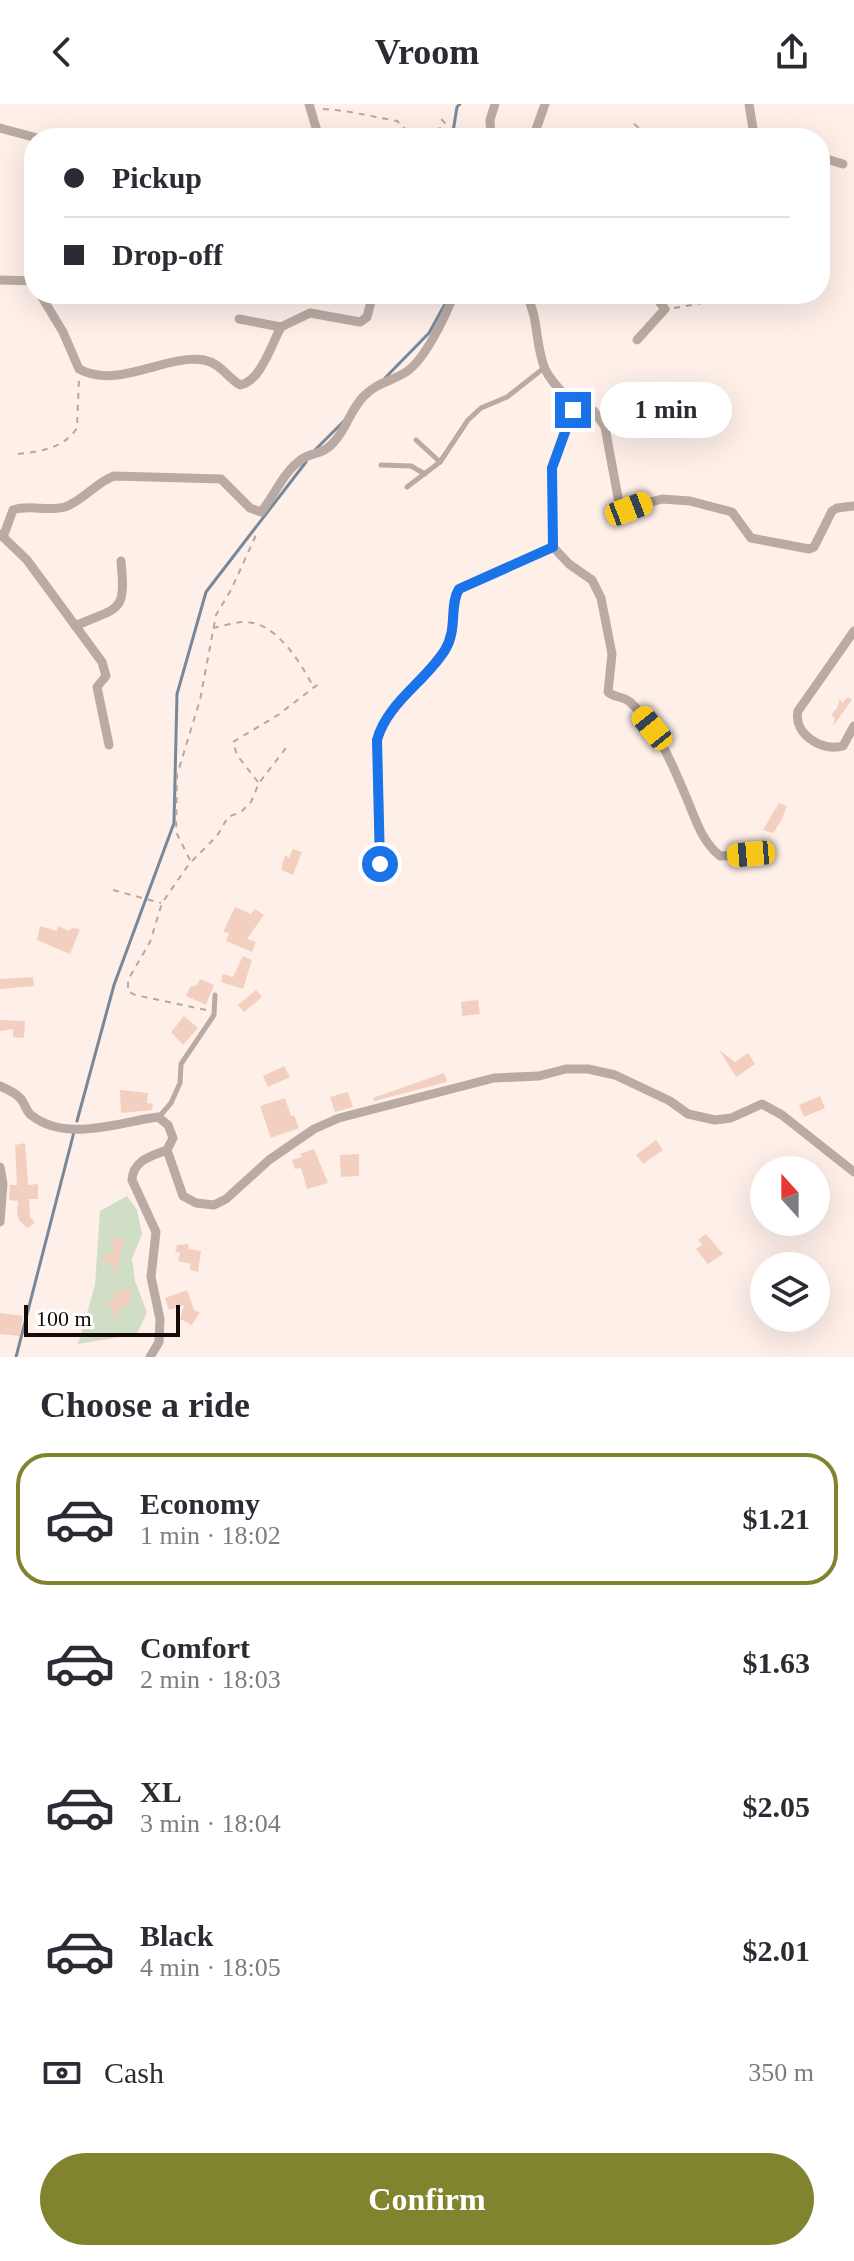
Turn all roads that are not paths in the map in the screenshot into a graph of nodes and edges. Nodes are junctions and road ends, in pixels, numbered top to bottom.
1 (495, 104) edge
2 (545, 104) edge
3 (749, 104) edge
4 (309, 106) edge
5 (0, 128) edge
6 (316, 128) edge
7 (490, 128) edge
8 (537, 128) edge
9 (753, 128) edge
10 (24, 134) edge
11 (830, 160) edge
12 (843, 164) dead end
13 (0, 280) edge
14 (24, 282) edge
15 (46, 304) edge
16 (370, 304) edge
17 (450, 304) edge
18 (532, 304) edge
19 (661, 304) edge
20 (239, 319) dead end
21 (281, 327) junction
22 (637, 340) dead end
23 (544, 367) junction
24 (574, 404) junction
25 (416, 440) dead end
26 (440, 462) junction
27 (381, 465) dead end
28 (425, 474) junction
29 (407, 487) dead end
30 (854, 506) edge
31 (2, 535) edge
32 (553, 547) junction
33 (121, 561) dead end
34 (75, 626) junction
35 (854, 631) edge
36 (854, 726) edge
37 (109, 745) dead end
38 (751, 854) dead end
39 (380, 864) dead end
40 (215, 995) dead end
41 (0, 1086) edge
42 (158, 1117) junction
43 (167, 1150) junction
44 (0, 1167) edge
45 (854, 1172) edge
46 (0, 1222) edge
47 (150, 1357) edge

1 - 7 street
2 - 8 street
3 - 9 street
4 - 6 street
5 - 10 street
11 - 12 street
13 - 14 street
15 - 21 street
16 - 21 street
17 - 31 street
18 - 23 street
19 - 22 street
20 - 21 street
23 - 24 street
23 - 26 lane
24 - 30 street
24 - 32 street
25 - 26 lane
26 - 28 lane
27 - 28 lane
28 - 29 lane
31 - 34 street
32 - 38 street
32 - 39 street
33 - 34 street
34 - 37 street
35 - 36 street
40 - 42 lane
41 - 42 street
42 - 43 street
43 - 45 street
43 - 47 street
44 - 46 street

